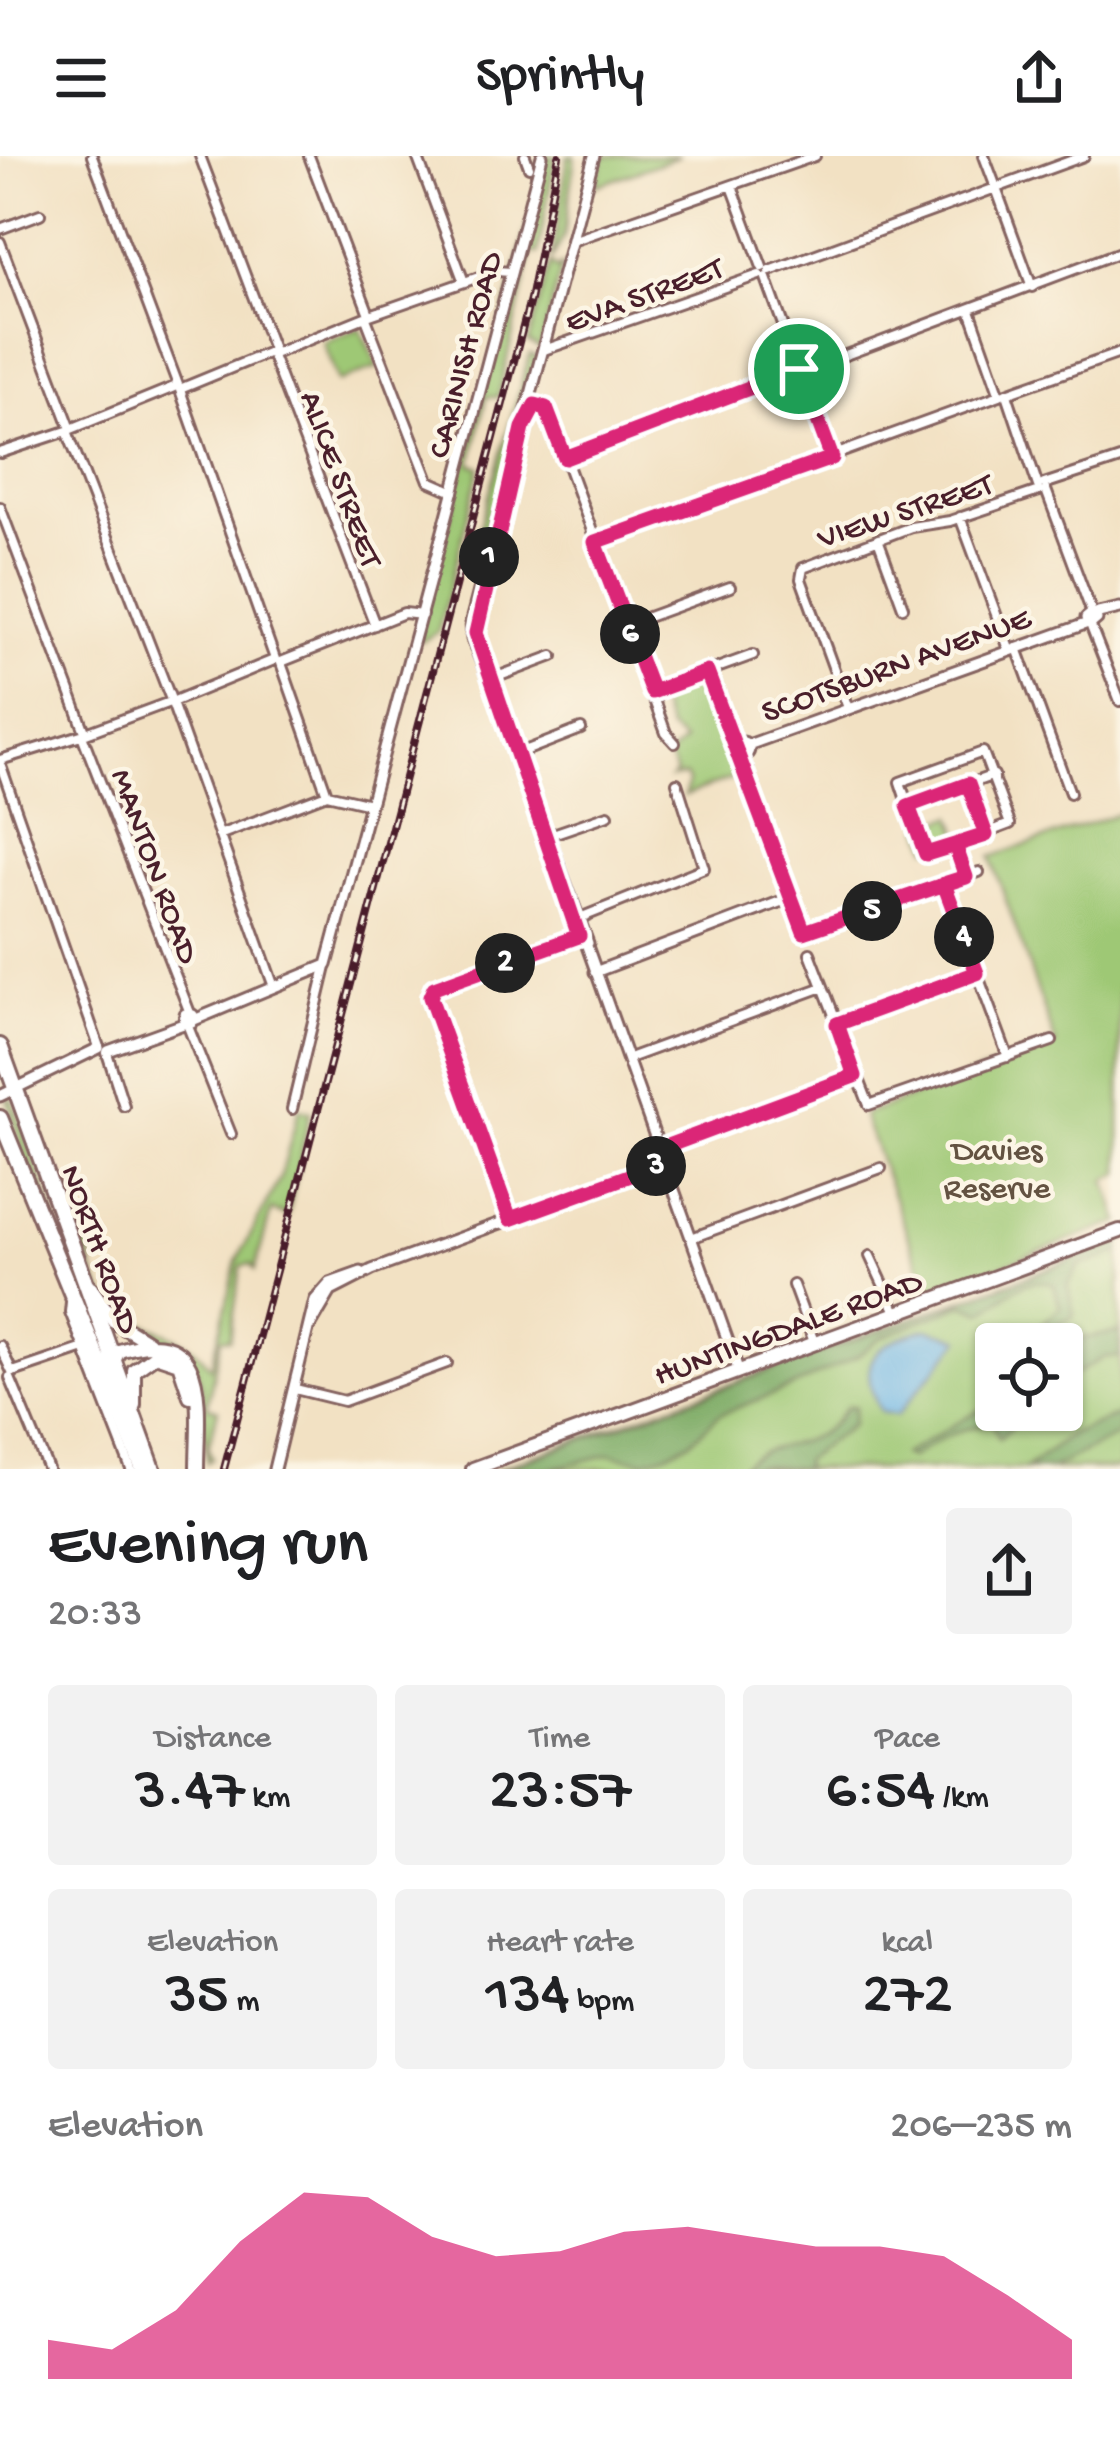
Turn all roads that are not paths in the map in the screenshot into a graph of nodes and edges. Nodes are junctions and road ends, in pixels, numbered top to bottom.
1 (92, 156) edge
2 (200, 156) edge
3 (309, 156) edge
4 (417, 156) edge
5 (525, 156) edge
6 (542, 156) edge
7 (594, 156) edge
8 (815, 156) edge
9 (984, 156) edge
10 (1084, 156) edge
11 (530, 167) dead end
12 (732, 186) junction
13 (996, 188) junction
14 (40, 214) dead end
15 (0, 229) edge
16 (0, 242) edge
17 (572, 242) junction
18 (1120, 253) edge
19 (764, 273) junction
20 (510, 275) junction
21 (464, 283) junction
22 (1033, 287) junction
23 (970, 310) junction
24 (368, 318) junction
25 (544, 350) junction
26 (274, 352) junction
27 (1120, 353) edge
28 (800, 372) junction
29 (177, 388) junction
30 (1004, 396) junction
31 (532, 404) junction
32 (68, 428) junction
33 (0, 453) edge
34 (565, 458) junction
35 (832, 458) junction
36 (1120, 459) edge
37 (1042, 488) junction
38 (454, 492) junction
39 (0, 506) edge
40 (961, 517) junction
41 (878, 539) junction
42 (595, 542) junction
43 (730, 587) dead end
44 (903, 607) dead end
45 (1120, 608) edge
46 (419, 616) junction
47 (1092, 621) junction
48 (626, 625) junction
49 (373, 626) junction
50 (1012, 648) junction
51 (753, 655) dead end
52 (553, 656) dead end
53 (278, 661) junction
54 (707, 672) junction
55 (489, 680) junction
56 (652, 692) junction
57 (1120, 700) edge
58 (169, 701) junction
59 (848, 708) junction
60 (581, 729) dead end
61 (84, 732) junction
62 (676, 745) dead end
63 (742, 749) junction
64 (517, 754) junction
65 (1, 767) edge
66 (994, 775) junction
67 (678, 781) dead end
68 (968, 784) junction
69 (327, 794) junction
70 (1070, 794) dead end
71 (370, 804) junction
72 (908, 806) junction
73 (608, 815) dead end
74 (986, 835) junction
75 (218, 836) junction
76 (547, 836) junction
77 (955, 845) junction
78 (979, 872) dead end
79 (966, 877) junction
80 (944, 884) junction
81 (790, 898) junction
82 (577, 919) junction
83 (582, 935) junction
84 (811, 953) dead end
85 (321, 969) junction
86 (597, 972) junction
87 (977, 973) junction
88 (274, 987) junction
89 (823, 987) junction
90 (189, 1018) junction
91 (837, 1024) junction
92 (1052, 1041) dead end
93 (0, 1046) edge
94 (103, 1050) junction
95 (1009, 1057) junction
96 (628, 1058) junction
97 (855, 1076) junction
98 (14, 1084) junction
99 (0, 1096) edge
100 (124, 1106) dead end
101 (292, 1109) dead end
102 (0, 1118) edge
103 (231, 1134) dead end
104 (662, 1148) junction
105 (667, 1162) junction
106 (881, 1168) dead end
107 (510, 1219) junction
108 (1120, 1232) edge
109 (694, 1237) junction
110 (870, 1256) dead end
111 (87, 1282) junction
112 (793, 1285) dead end
113 (72, 1294) junction
114 (897, 1313) junction
115 (814, 1344) junction
116 (154, 1346) junction
117 (84, 1348) junction
118 (2, 1351) edge
119 (114, 1354) junction
120 (447, 1363) dead end
121 (742, 1370) junction
122 (9, 1376) edge
123 (96, 1378) junction
124 (112, 1385) junction
125 (295, 1389) junction
126 (135, 1416) junction
127 (48, 1469) edge
128 (131, 1469) edge
129 (143, 1469) edge
130 (153, 1469) edge
131 (193, 1469) edge
132 (274, 1469) edge
133 (473, 1469) edge

1 - 29 street
2 - 26 street, ALICE STREET
3 - 24 street
4 - 21 street
5 - 11 street
6 - 20 street, CARINISH ROAD
7 - 17 street
8 - 12 street
9 - 13 street
10 - 13 street, EVA STREET
12 - 17 street
12 - 19 street
13 - 19 street, EVA STREET
13 - 22 street
14 - 15 street
16 - 32 street
17 - 25 street
18 - 22 street
19 - 25 street, EVA STREET
19 - 28 street
20 - 21 street
20 - 38 street, CARINISH ROAD
21 - 24 street
22 - 23 street
23 - 28 street
23 - 30 street
24 - 26 street
24 - 38 street
25 - 31 street
26 - 29 street
26 - 49 street, ALICE STREET
27 - 30 street
28 - 34 street
28 - 35 street
29 - 32 street
29 - 53 street
30 - 35 street
30 - 37 street
31 - 34 street
31 - 55 street
32 - 33 street
32 - 58 street
34 - 42 street
35 - 42 street
36 - 37 street, VIEW STREET
37 - 40 street, VIEW STREET
37 - 47 street
38 - 46 street, CARINISH ROAD
39 - 61 street, MANTON ROAD
40 - 41 street, VIEW STREET
40 - 50 street
41 - 44 street
41 - 59 street, VIEW STREET
42 - 48 street
43 - 48 street
45 - 47 street, SCOTSBURN AVENUE
46 - 49 street
46 - 71 street, CARINISH ROAD
47 - 50 street, SCOTSBURN AVENUE
47 - 57 street
48 - 56 street
49 - 53 street
50 - 59 street, SCOTSBURN AVENUE
50 - 70 street
51 - 54 street
52 - 55 street
53 - 58 street
53 - 69 street
54 - 56 street
54 - 63 street
55 - 64 street
56 - 62 street
58 - 61 street
58 - 75 street
59 - 63 street, SCOTSBURN AVENUE
60 - 64 street
61 - 65 street
61 - 90 street, MANTON ROAD
63 - 81 street
64 - 76 street
65 - 94 street
66 - 68 street
66 - 72 street
66 - 74 street
67 - 82 street
68 - 72 street
68 - 74 street
69 - 71 street
69 - 75 street
71 - 85 street, CARINISH ROAD
72 - 77 street
73 - 76 street
74 - 77 street
75 - 88 street
76 - 82 street
77 - 79 street
78 - 79 street
79 - 80 street
80 - 81 street
80 - 87 street
81 - 86 street
82 - 83 street
83 - 86 street
83 - 107 street
84 - 89 street
85 - 88 street
85 - 101 street, CARINISH ROAD
86 - 96 street
87 - 91 street
87 - 95 street
88 - 90 street
89 - 91 street
89 - 96 street
90 - 94 street
90 - 103 street, MANTON ROAD
91 - 97 street
92 - 95 street
93 - 98 highway, NORTH ROAD
94 - 98 street
94 - 100 street
95 - 97 street
96 - 104 street
97 - 104 street
98 - 99 street
98 - 111 highway, NORTH ROAD
102 - 113 highway, NORTH ROAD
104 - 105 street
105 - 107 street
105 - 109 street
106 - 109 street
107 - 125 street
108 - 114 main road, HUNTINGDALE ROAD
109 - 121 street
110 - 114 street
111 - 116 main road
111 - 119 highway, NORTH ROAD
112 - 115 street
113 - 117 street, NORTH ROAD
113 - 124 highway, NORTH ROAD
114 - 115 main road, HUNTINGDALE ROAD
115 - 121 main road, HUNTINGDALE ROAD
116 - 119 main road
116 - 131 main road
117 - 122 street
117 - 123 street, NORTH ROAD
118 - 122 street
119 - 124 main road
119 - 126 highway, NORTH ROAD
120 - 125 street
121 - 133 main road, HUNTINGDALE ROAD
122 - 127 street
123 - 124 street, NORTH ROAD
123 - 128 street, NORTH ROAD
124 - 129 highway, NORTH ROAD
125 - 132 street
126 - 130 highway, NORTH ROAD
126 - 131 main road

